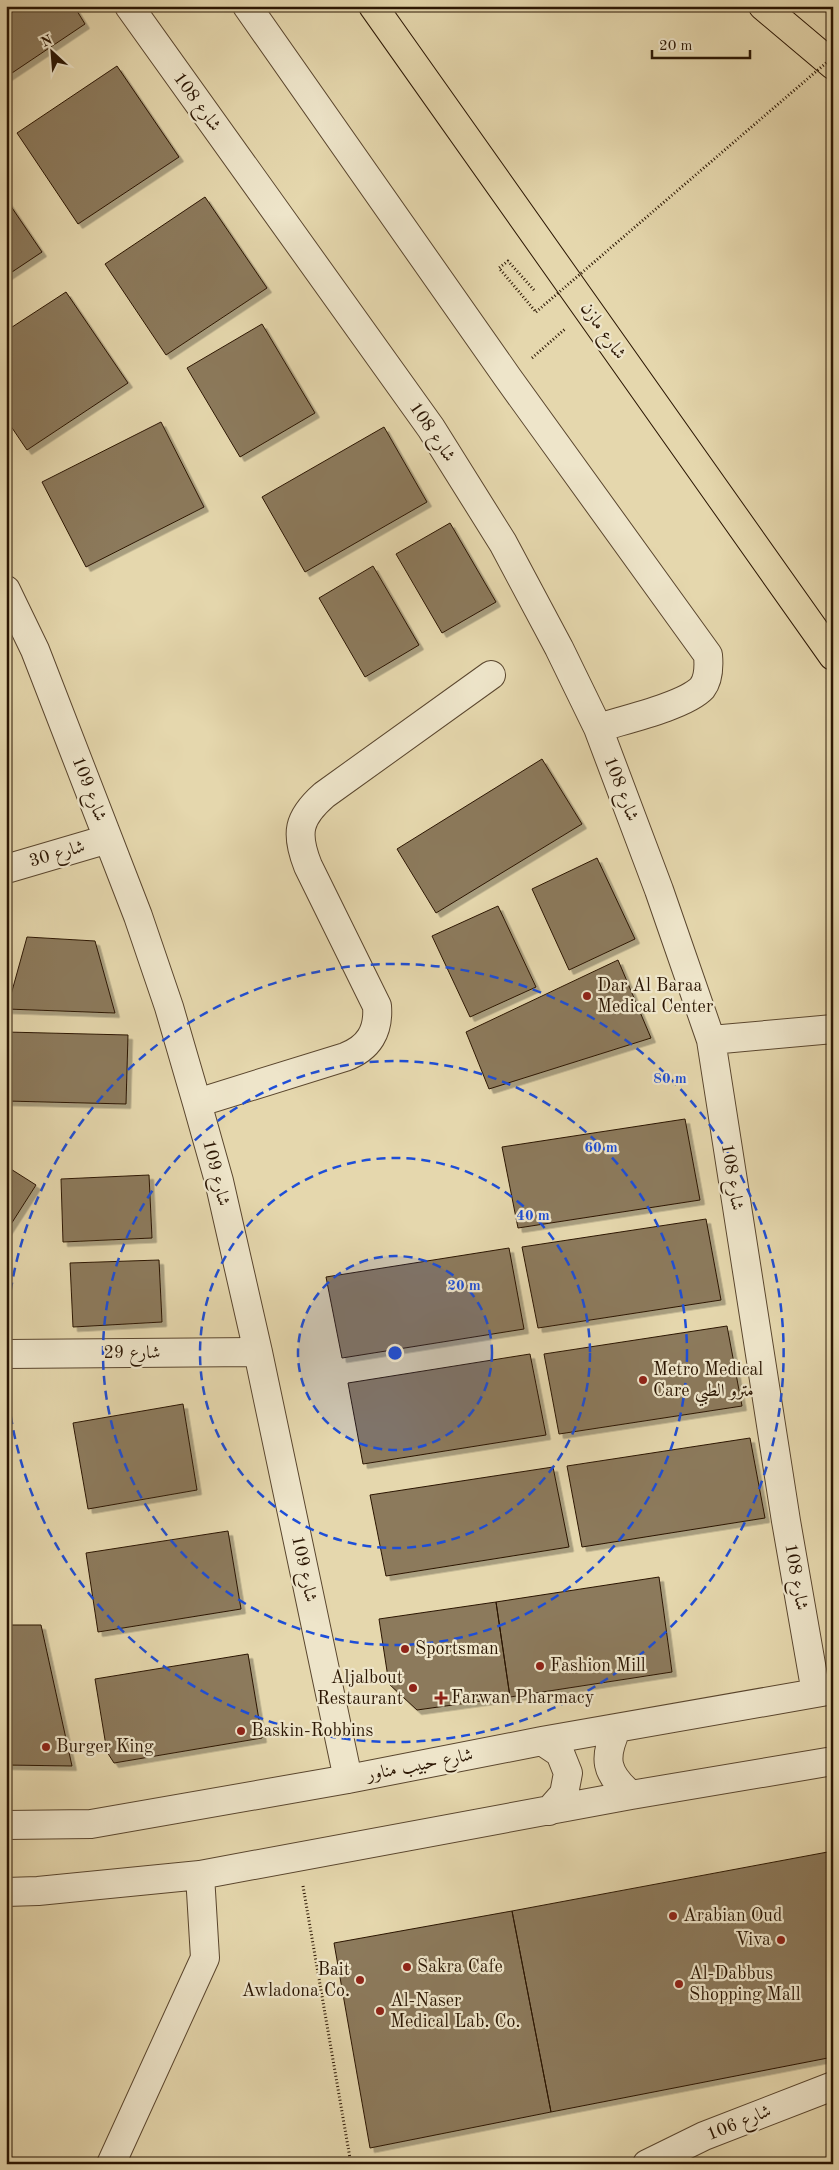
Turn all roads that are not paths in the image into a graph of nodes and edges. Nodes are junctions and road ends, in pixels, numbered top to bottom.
1 (129, 6) edge
2 (247, 6) edge
3 (373, 6) edge
4 (762, 6) edge
5 (833, 65) edge
6 (6, 590) edge
7 (833, 656) edge
8 (490, 675) dead end
9 (598, 728) junction
10 (108, 840) junction
11 (6, 869) edge
12 (833, 1029) edge
13 (711, 1040) junction
14 (197, 1103) junction
15 (258, 1352) junction
16 (6, 1354) edge
17 (825, 1691) edge
18 (617, 1728) junction
19 (542, 1741) junction
20 (833, 1761) edge
21 (348, 1779) junction
22 (631, 1794) junction
23 (549, 1810) junction
24 (6, 1825) edge
25 (200, 1875) junction
26 (6, 1892) edge
27 (833, 2086) edge
28 (111, 2164) edge
29 (647, 2164) edge

1 - 9 street, شارع 108
2 - 9 street
3 - 7 main road, شارع مازن
4 - 5 main road
6 - 10 street, شارع 109
8 - 14 street
9 - 13 street, شارع 108
10 - 11 street, شارع 30
10 - 14 street, شارع 109
12 - 13 street
13 - 17 street, شارع 108
14 - 15 street, شارع 109
15 - 16 street, شارع 29
15 - 21 street, شارع 109
17 - 18 street, شارع حبيب مناور
18 - 19 street, شارع حبيب مناور
18 - 22 street
19 - 21 street, شارع حبيب مناور
19 - 23 street
20 - 22 street
21 - 24 street, شارع حبيب مناور
22 - 23 street
23 - 25 street
25 - 26 street
25 - 28 street
27 - 29 street, شارع 106

